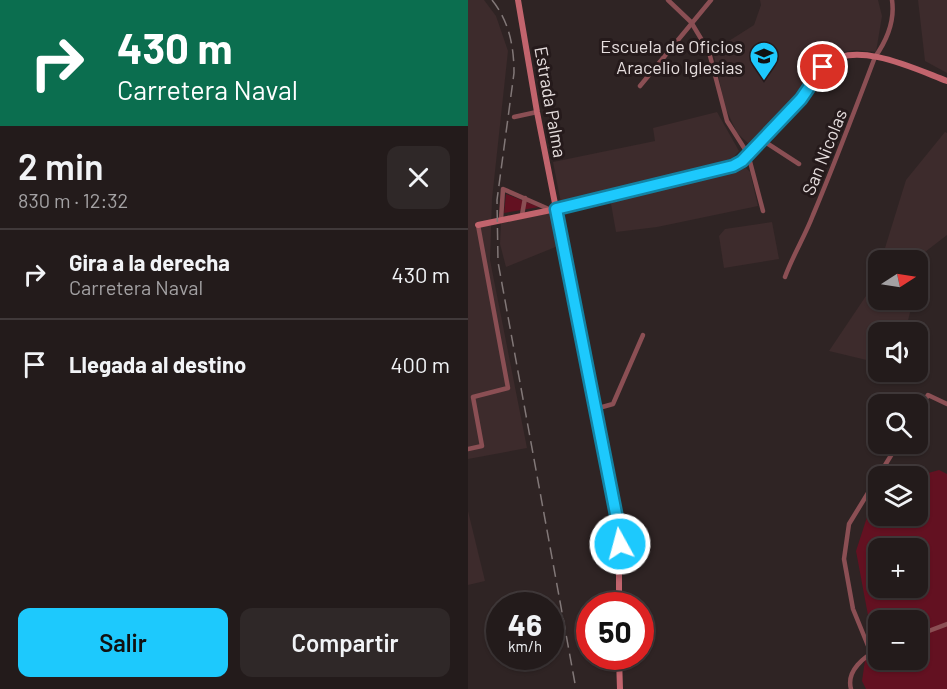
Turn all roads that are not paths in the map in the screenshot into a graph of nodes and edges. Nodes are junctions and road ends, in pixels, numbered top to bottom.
1 (518, 0) edge
2 (668, 0) edge
3 (711, 0) edge
4 (892, 0) edge
5 (691, 22) junction
6 (875, 57) junction
7 (947, 81) edge
8 (640, 86) dead end
9 (537, 112) junction
10 (514, 117) dead end
11 (762, 140) junction
12 (748, 154) junction
13 (799, 164) dead end
14 (525, 198) junction
15 (554, 209) junction
16 (763, 211) dead end
17 (522, 215) junction
18 (501, 219) junction
19 (478, 225) joint
20 (785, 278) dead end
21 (643, 334) dead end
22 (928, 395) edge
23 (947, 404) edge
24 (595, 409) junction
25 (468, 449) edge
26 (892, 454) edge
27 (619, 592) edge
28 (947, 624) edge
29 (928, 631) edge
30 (868, 644) edge
31 (868, 656) edge
32 (619, 670) edge
33 (620, 689) edge
34 (851, 689) edge

1 - 9 main road, Estrada Palma
2 - 5 street
3 - 5 street
4 - 6 street, San Nicolas
5 - 8 street
5 - 12 street
6 - 7 main road
6 - 11 main road
6 - 20 street, San Nicolas
9 - 10 street
9 - 15 main road, Estrada Palma
11 - 12 main road
11 - 13 street
12 - 15 main road
12 - 16 street
14 - 15 street
14 - 17 street
14 - 18 street
15 - 17 main road
15 - 24 main road, Estrada Palma
17 - 18 main road
18 - 19 main road
19 - 25 street
21 - 24 street
22 - 23 street
24 - 27 main road, Estrada Palma
26 - 30 street
28 - 29 street
31 - 34 street
32 - 33 main road

